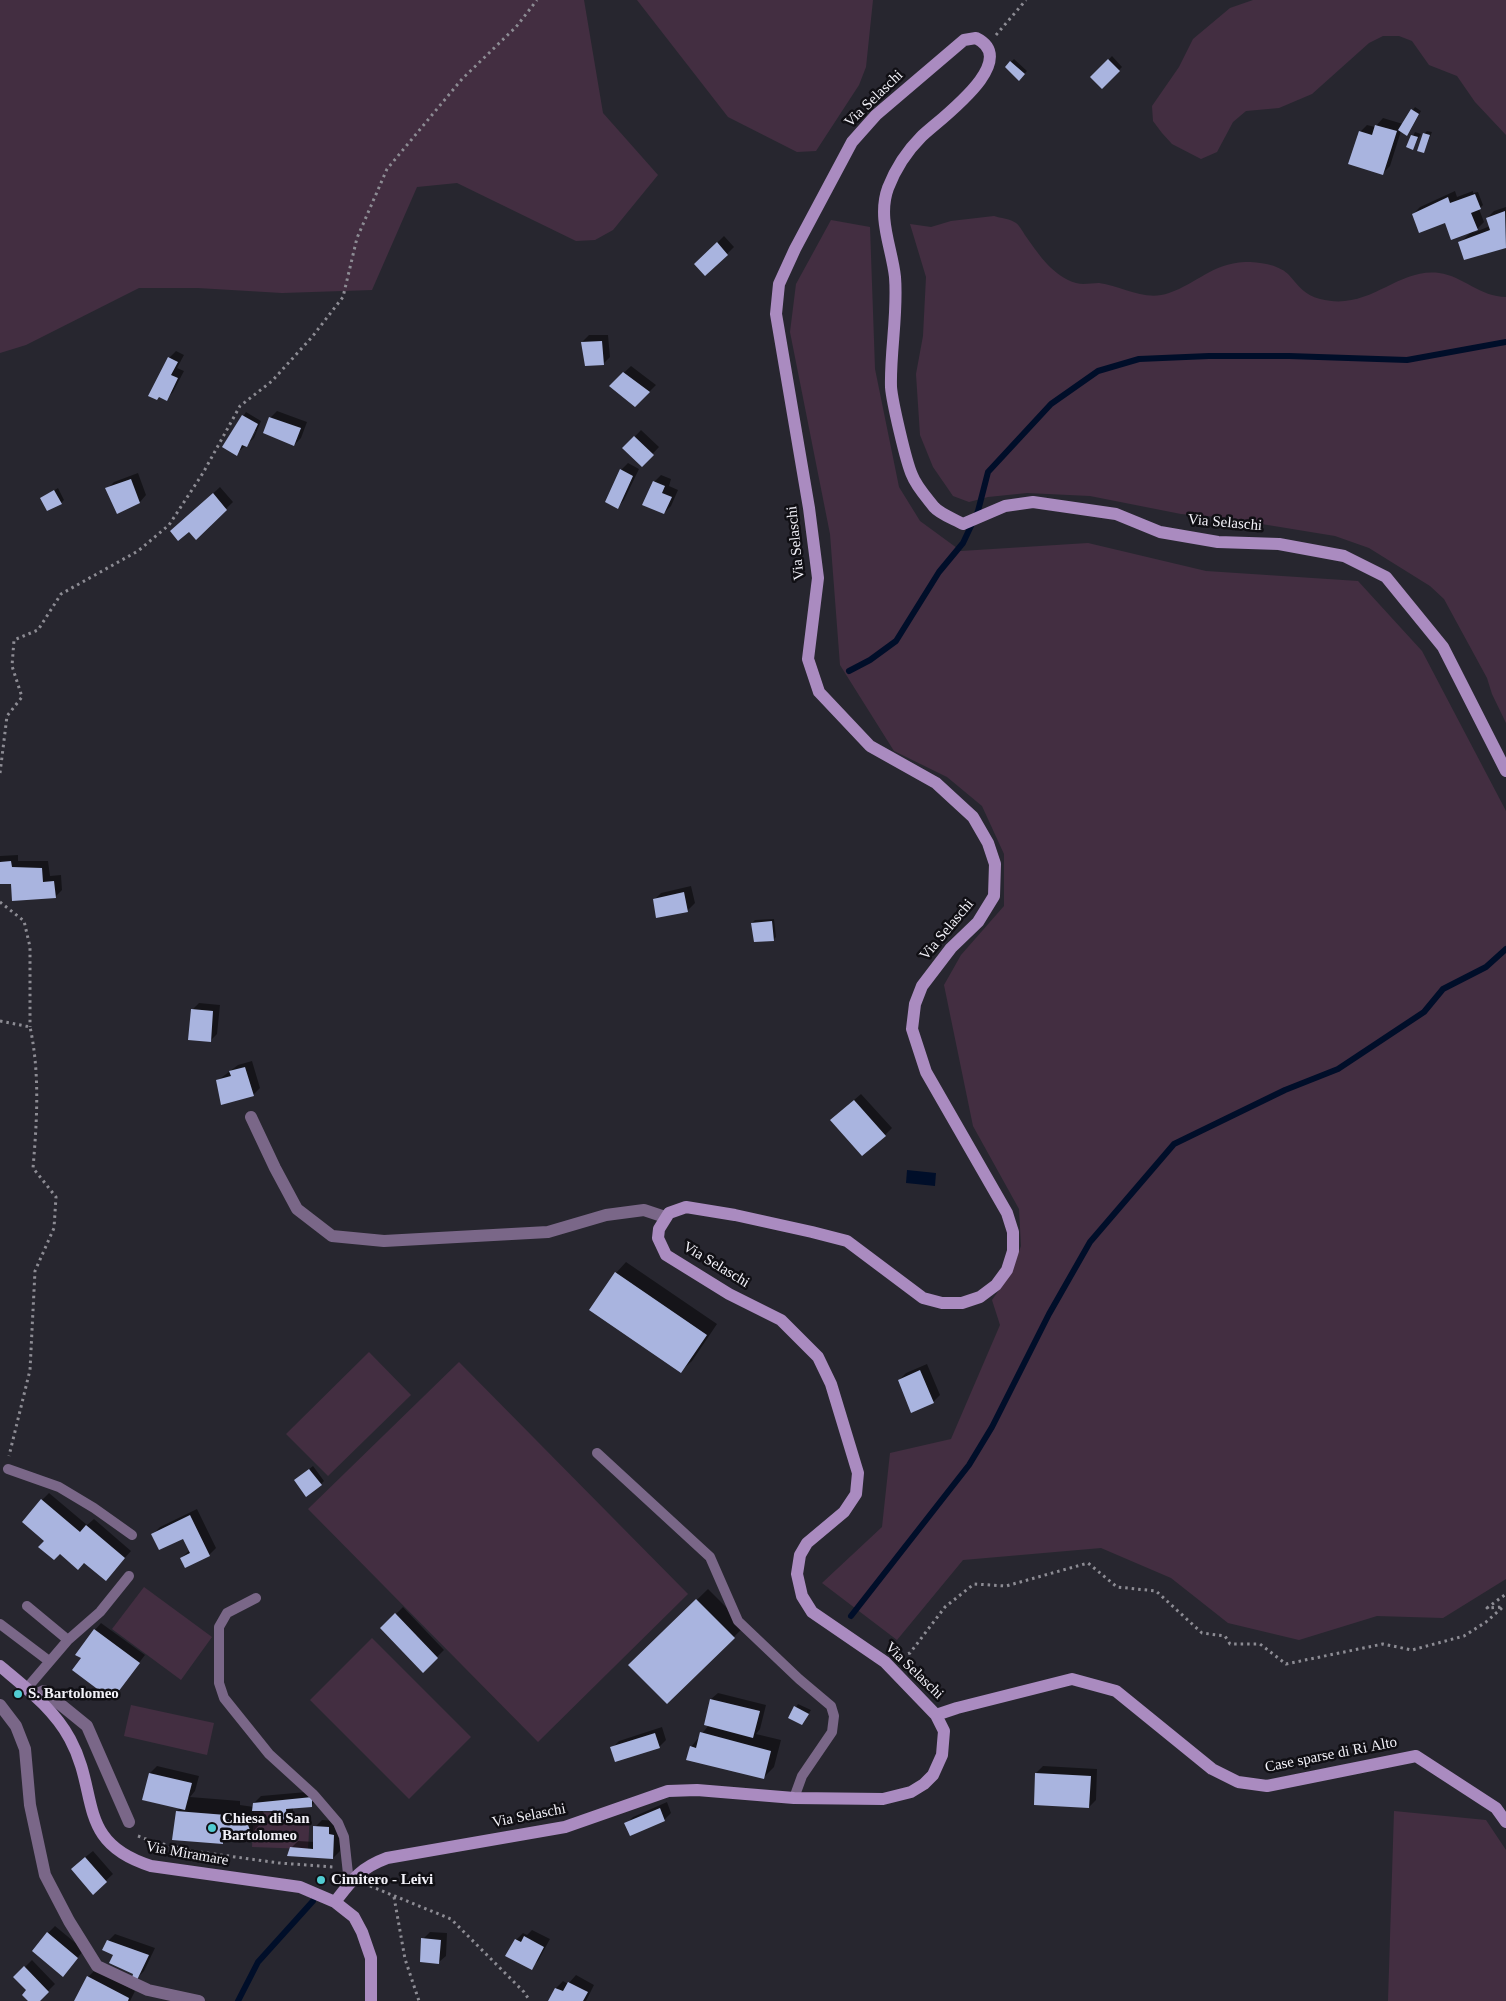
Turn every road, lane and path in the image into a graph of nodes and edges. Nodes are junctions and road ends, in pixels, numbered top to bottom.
1 (537, 0) edge
2 (1026, 0) edge
3 (986, 45) junction
4 (1506, 771) edge
5 (0, 773) edge
6 (0, 902) edge
7 (0, 1021) edge
8 (30, 1027) junction
9 (251, 1117) dead end
10 (665, 1217) junction
11 (596, 1453) dead end
12 (8, 1465) joint
13 (132, 1535) dead end
14 (129, 1576) dead end
15 (1506, 1594) edge
16 (256, 1598) dead end
17 (27, 1606) dead end
18 (0, 1624) edge
19 (68, 1640) junction
20 (49, 1662) junction
21 (885, 1662) junction
22 (0, 1666) edge
23 (31, 1692) junction
24 (0, 1705) edge
25 (936, 1715) junction
26 (794, 1798) junction
27 (129, 1822) joint
28 (1506, 1822) edge
29 (351, 1880) junction
30 (393, 1897) junction
31 (335, 1902) junction
32 (198, 2001) edge
33 (371, 2001) edge
34 (419, 2001) edge
35 (530, 2001) edge

1 - 5 path
2 - 3 path
3 - 4 street, Via Selaschi
3 - 10 street, Via Selaschi
6 - 8 path
7 - 8 path
8 - 12 path
9 - 10 street
10 - 21 street, Via Selaschi
11 - 26 lane
12 - 13 lane
14 - 19 lane
15 - 21 path
16 - 29 lane
17 - 19 lane
18 - 20 lane
19 - 20 lane
20 - 23 lane
21 - 25 street, Via Selaschi
22 - 23 street, Via Miramare
23 - 27 street
23 - 31 street, Via Miramare
24 - 32 street
25 - 26 street, Via Selaschi
25 - 28 street, Case sparse di Ri Alto
26 - 29 street, Via Selaschi
27 - 29 path
29 - 30 path
29 - 31 street, Via Selaschi
30 - 34 path
30 - 35 path
31 - 33 street, Via Miramare

